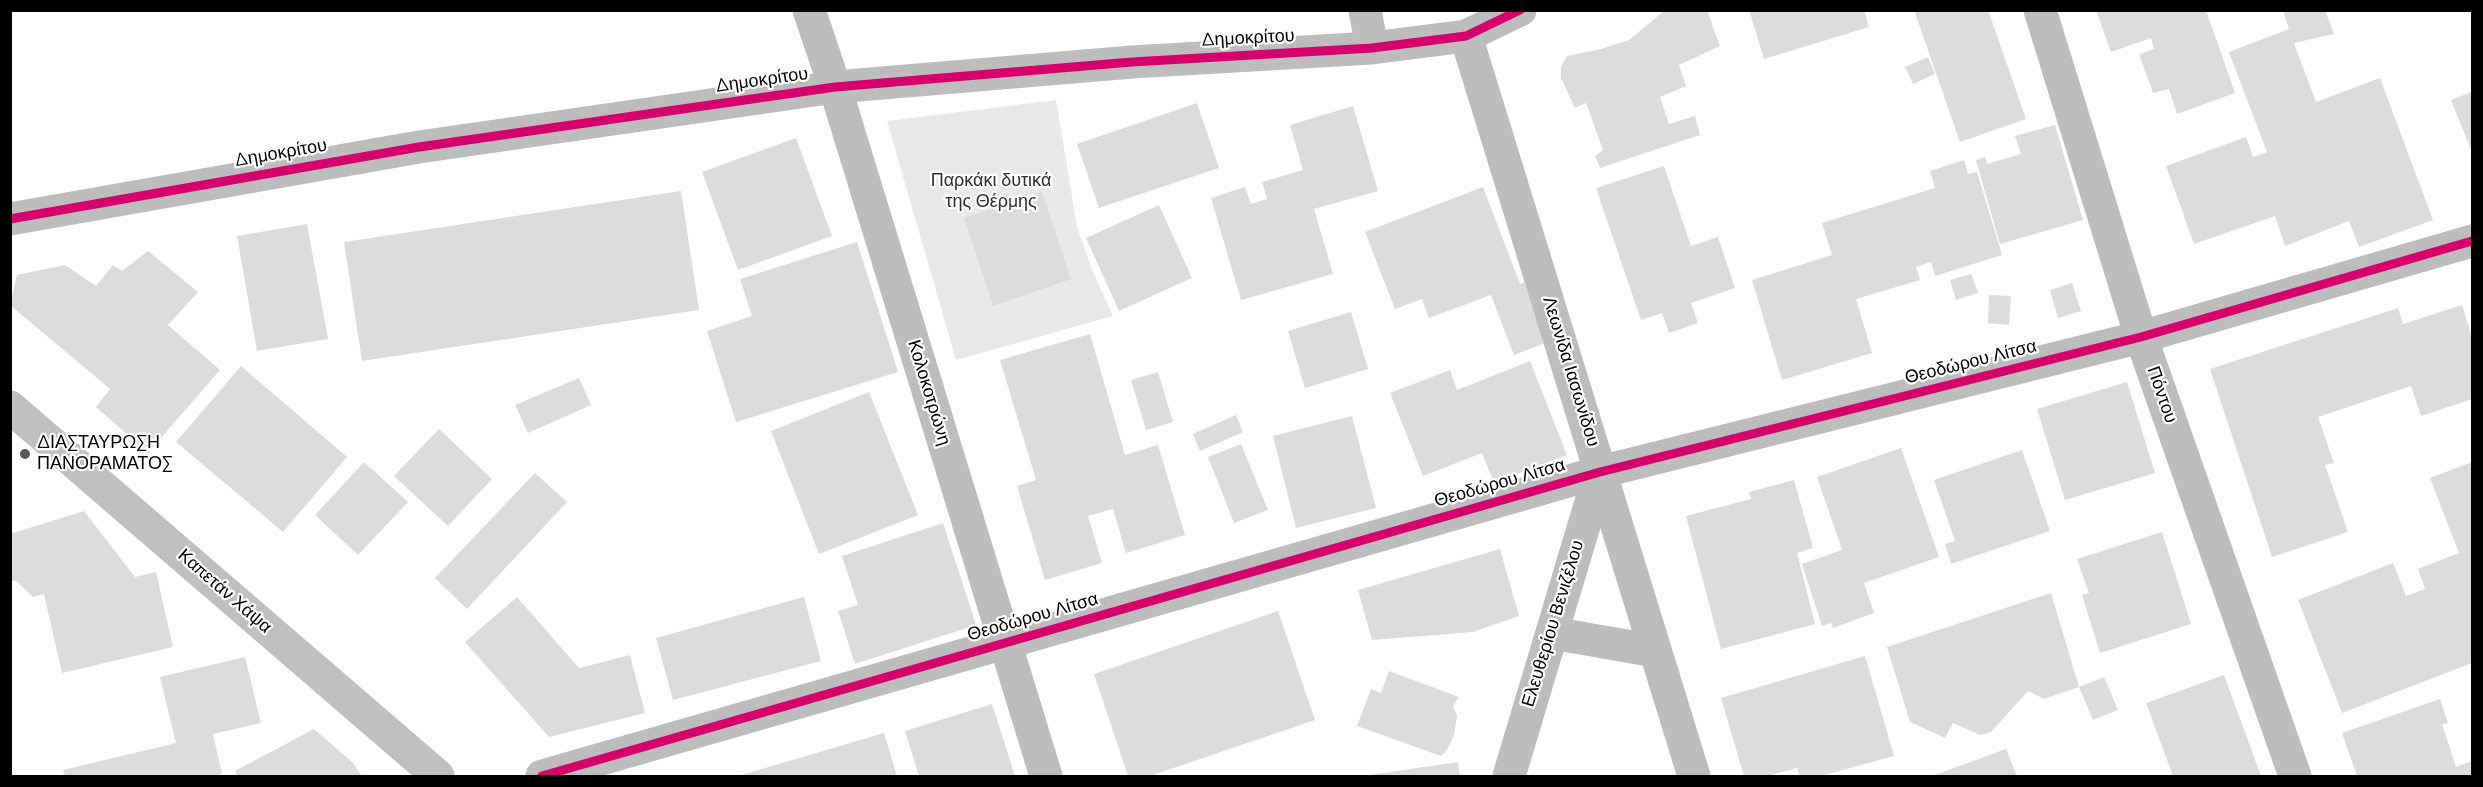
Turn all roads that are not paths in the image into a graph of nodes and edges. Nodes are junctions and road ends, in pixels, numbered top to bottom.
1 (809, 10) edge
2 (1365, 10) edge
3 (1520, 10) edge
4 (2040, 10) edge
5 (1466, 36) junction
6 (1372, 48) junction
7 (835, 87) junction
8 (10, 219) edge
9 (2472, 242) edge
10 (2141, 338) junction
11 (10, 408) edge
12 (1600, 472) junction
13 (1552, 633) junction
14 (1005, 643) junction
15 (1655, 651) junction
16 (438, 777) edge
17 (542, 777) edge
18 (1046, 777) edge
19 (1509, 777) edge
20 (1694, 777) edge
21 (2295, 777) edge

1 - 7 street, Κολοκοτρώνη
2 - 6 street
3 - 5 street, Δημοκρίτου
4 - 10 street, Πόντου
5 - 6 street, Δημοκρίτου
5 - 12 street, Λεωνίδα Ιασωνίδου
6 - 7 street, Δημοκρίτου
7 - 8 street, Δημοκρίτου
7 - 14 street, Κολοκοτρώνη
9 - 10 street, Θεοδώρου Λίτσα
10 - 12 street, Θεοδώρου Λίτσα
10 - 21 street, Πόντου
11 - 16 main road, Καπετάν Χάψα
12 - 13 street, Ελευθερίου Βενιζέλου
12 - 14 street, Θεοδώρου Λίτσα
12 - 15 street, Λεωνίδα Ιασωνίδου
13 - 15 street
13 - 19 street, Ελευθερίου Βενιζέλου
14 - 17 street, Θεοδώρου Λίτσα
14 - 18 street, Κολοκοτρώνη
15 - 20 street, Λεωνίδα Ιασωνίδου

